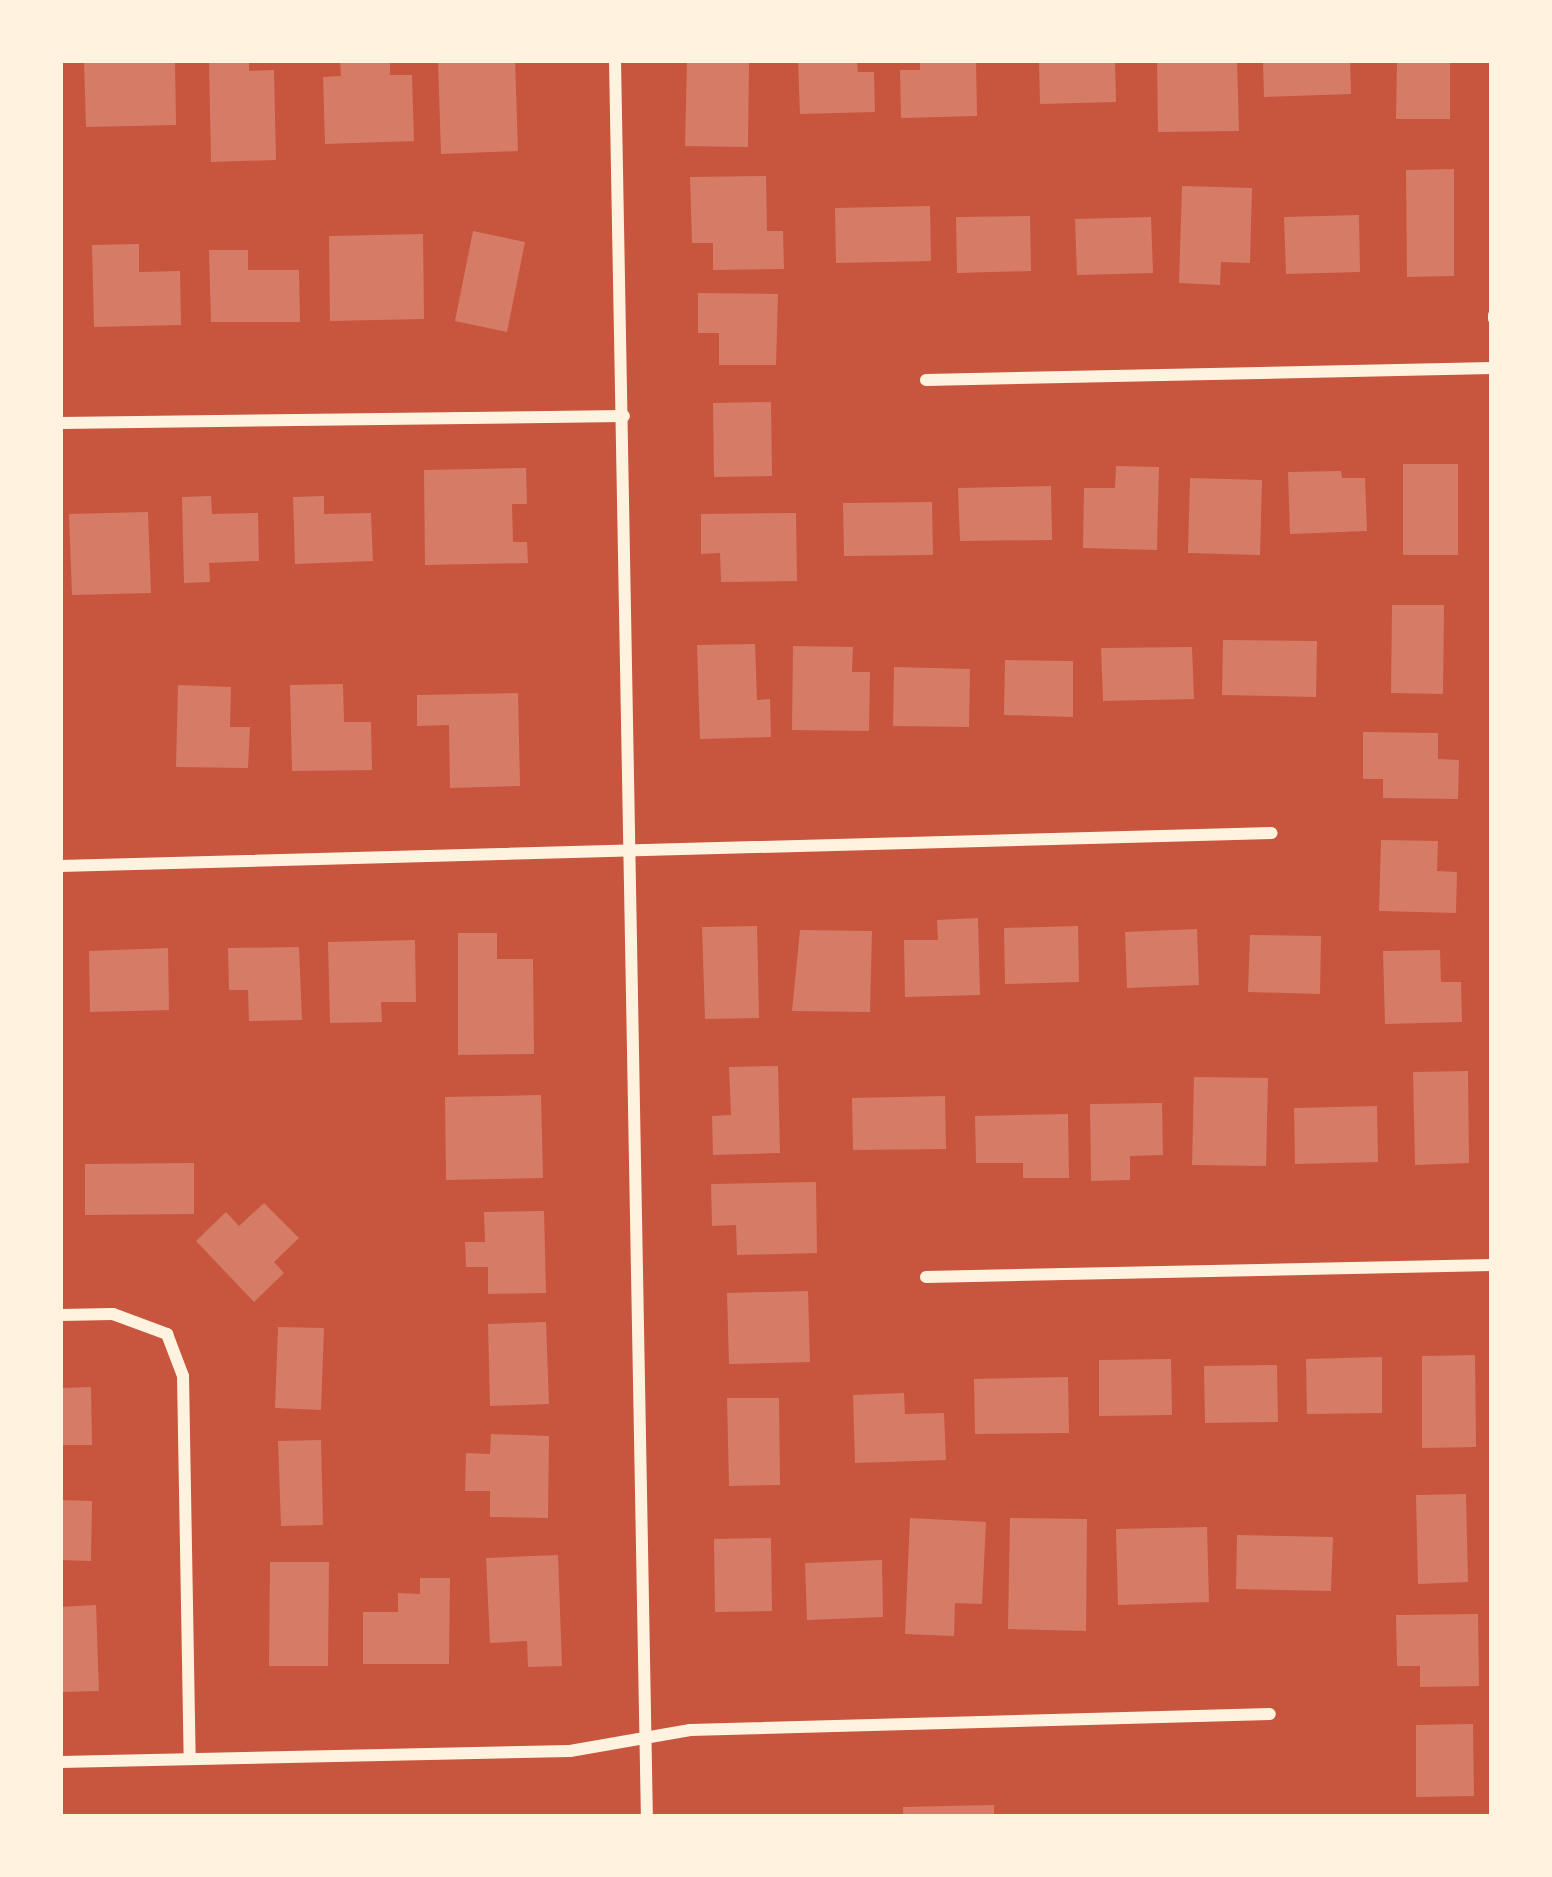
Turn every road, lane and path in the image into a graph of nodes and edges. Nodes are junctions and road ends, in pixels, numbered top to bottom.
1 (615, 60) edge
2 (1492, 368) edge
3 (926, 380) dead end
4 (624, 416) junction
5 (60, 423) edge
6 (1272, 833) dead end
7 (634, 853) junction
8 (60, 866) edge
9 (1492, 1265) edge
10 (926, 1277) dead end
11 (60, 1316) edge
12 (1270, 1714) dead end
13 (647, 1742) junction
14 (190, 1758) junction
15 (60, 1762) edge
16 (647, 1817) edge

1 - 4 street
2 - 3 street
4 - 5 street
4 - 7 street
6 - 7 street
7 - 8 street
7 - 13 street
9 - 10 street
11 - 14 street
12 - 13 street
13 - 14 street
13 - 16 street
14 - 15 street

